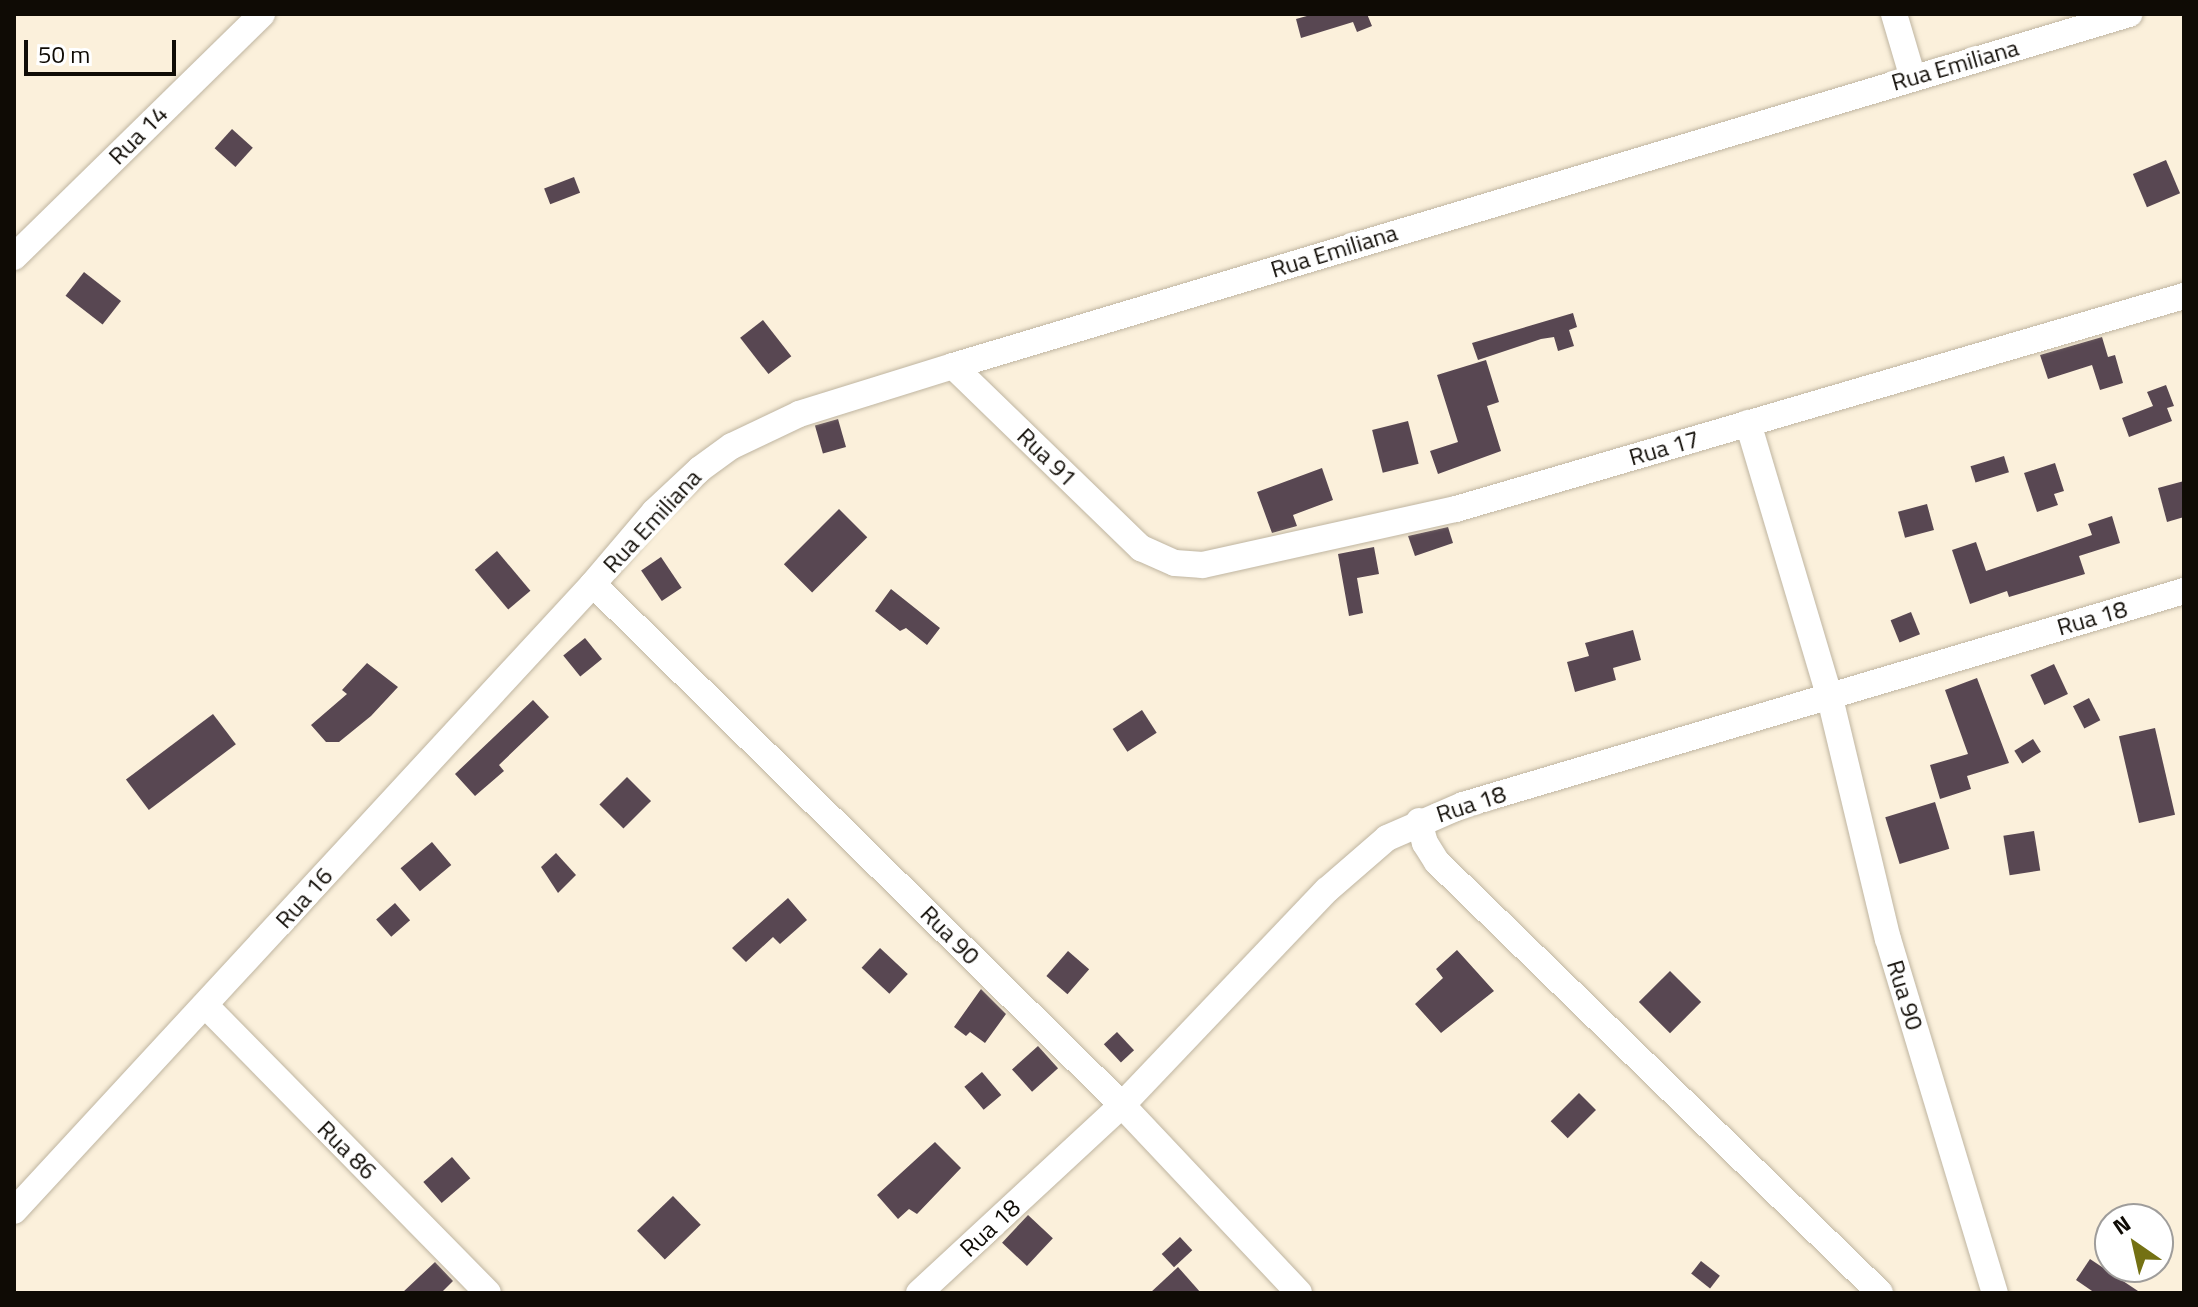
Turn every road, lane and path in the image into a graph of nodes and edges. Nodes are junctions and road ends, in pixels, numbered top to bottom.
1 (262, 14) edge
2 (1894, 14) edge
3 (2129, 14) edge
4 (1913, 78) junction
5 (14, 257) edge
6 (2184, 296) edge
7 (953, 366) junction
8 (1748, 423) junction
9 (1141, 548) joint
10 (593, 584) junction
11 (2184, 591) edge
12 (1829, 694) junction
13 (1419, 821) junction
14 (206, 1006) junction
15 (1122, 1105) junction
16 (17, 1202) edge
17 (488, 1293) edge
18 (919, 1293) edge
19 (1299, 1293) edge
20 (1880, 1293) edge
21 (1995, 1293) edge

1 - 5 street, Rua 14
2 - 4 street
3 - 4 street, Rua Emiliana
4 - 7 street, Rua Emiliana
6 - 8 street, Rua 17
7 - 9 street, Rua 91
7 - 10 street, Rua Emiliana
8 - 9 street, Rua 17
8 - 12 street, Rua 90
10 - 14 street, Rua 16
10 - 15 street, Rua 90
11 - 12 street, Rua 18
12 - 13 street, Rua 18
12 - 21 street, Rua 90
13 - 15 street, Rua 18
13 - 20 street
14 - 16 street, Rua 16
14 - 17 street, Rua 86
15 - 18 street, Rua 18
15 - 19 street, Rua 90

